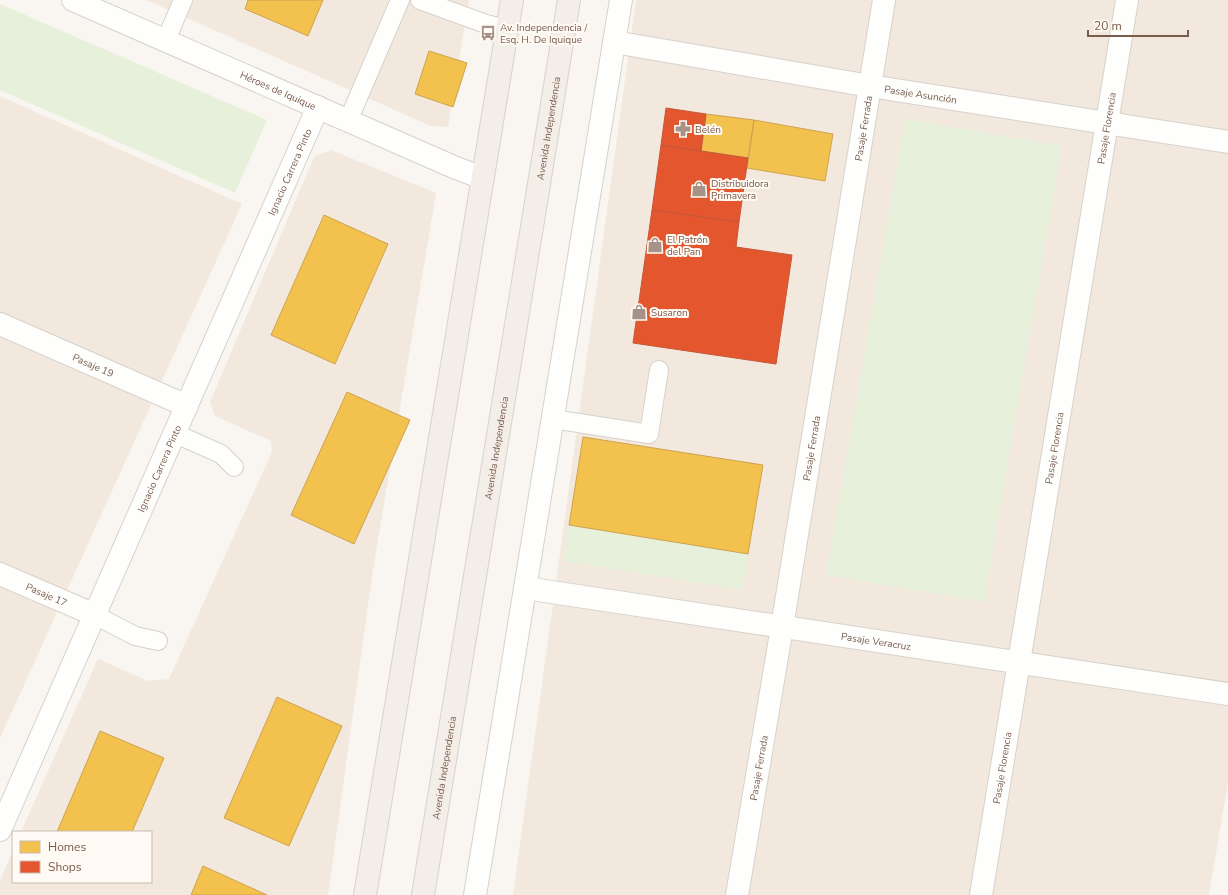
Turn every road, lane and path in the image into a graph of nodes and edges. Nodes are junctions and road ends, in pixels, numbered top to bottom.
1 (73, 0) edge
2 (183, 0) edge
3 (400, 0) edge
4 (420, 0) edge
5 (512, 0) edge
6 (569, 0) edge
7 (621, 0) edge
8 (884, 0) edge
9 (1128, 0) edge
10 (507, 29) junction
11 (166, 40) junction
12 (614, 42) junction
13 (870, 86) junction
14 (318, 107) junction
15 (348, 121) junction
16 (1108, 124) junction
17 (1228, 142) edge
18 (483, 178) junction
19 (0, 324) edge
20 (659, 370) dead end
21 (187, 406) junction
22 (553, 419) junction
23 (174, 433) junction
24 (234, 467) dead end
25 (0, 574) edge
26 (525, 588) junction
27 (94, 615) junction
28 (782, 627) junction
29 (158, 641) dead end
30 (1020, 662) junction
31 (1228, 694) edge
32 (1, 824) edge
33 (366, 895) edge
34 (423, 895) edge
35 (475, 895) edge
36 (737, 895) edge
37 (981, 895) edge

1 - 11 street, Héroes de Iquique
2 - 11 lane
3 - 15 lane
4 - 10 lane
5 - 10 main road
6 - 34 main road, Avenida Independencia
7 - 12 street
8 - 13 street, Pasaje Ferrada
9 - 16 street, Pasaje Florencia
10 - 18 main road
11 - 14 street, Héroes de Iquique
12 - 13 street, Pasaje Asunción
12 - 22 street
13 - 16 street, Pasaje Asunción
13 - 28 street, Pasaje Ferrada
14 - 15 street, Héroes de Iquique
14 - 21 street, Ignacio Carrera Pinto
15 - 18 street, Héroes de Iquique
16 - 17 street, Pasaje Asunción
16 - 30 street, Pasaje Florencia
18 - 33 main road
19 - 21 street, Pasaje 19
20 - 22 lane
21 - 23 street, Ignacio Carrera Pinto
22 - 26 street
23 - 24 lane
23 - 27 street, Ignacio Carrera Pinto
25 - 27 street, Pasaje 17
26 - 28 street, Pasaje Veracruz
26 - 35 street
27 - 29 lane
27 - 32 street, Ignacio Carrera Pinto
28 - 30 street, Pasaje Veracruz
28 - 36 street, Pasaje Ferrada
30 - 31 street, Pasaje Veracruz
30 - 37 street, Pasaje Florencia

